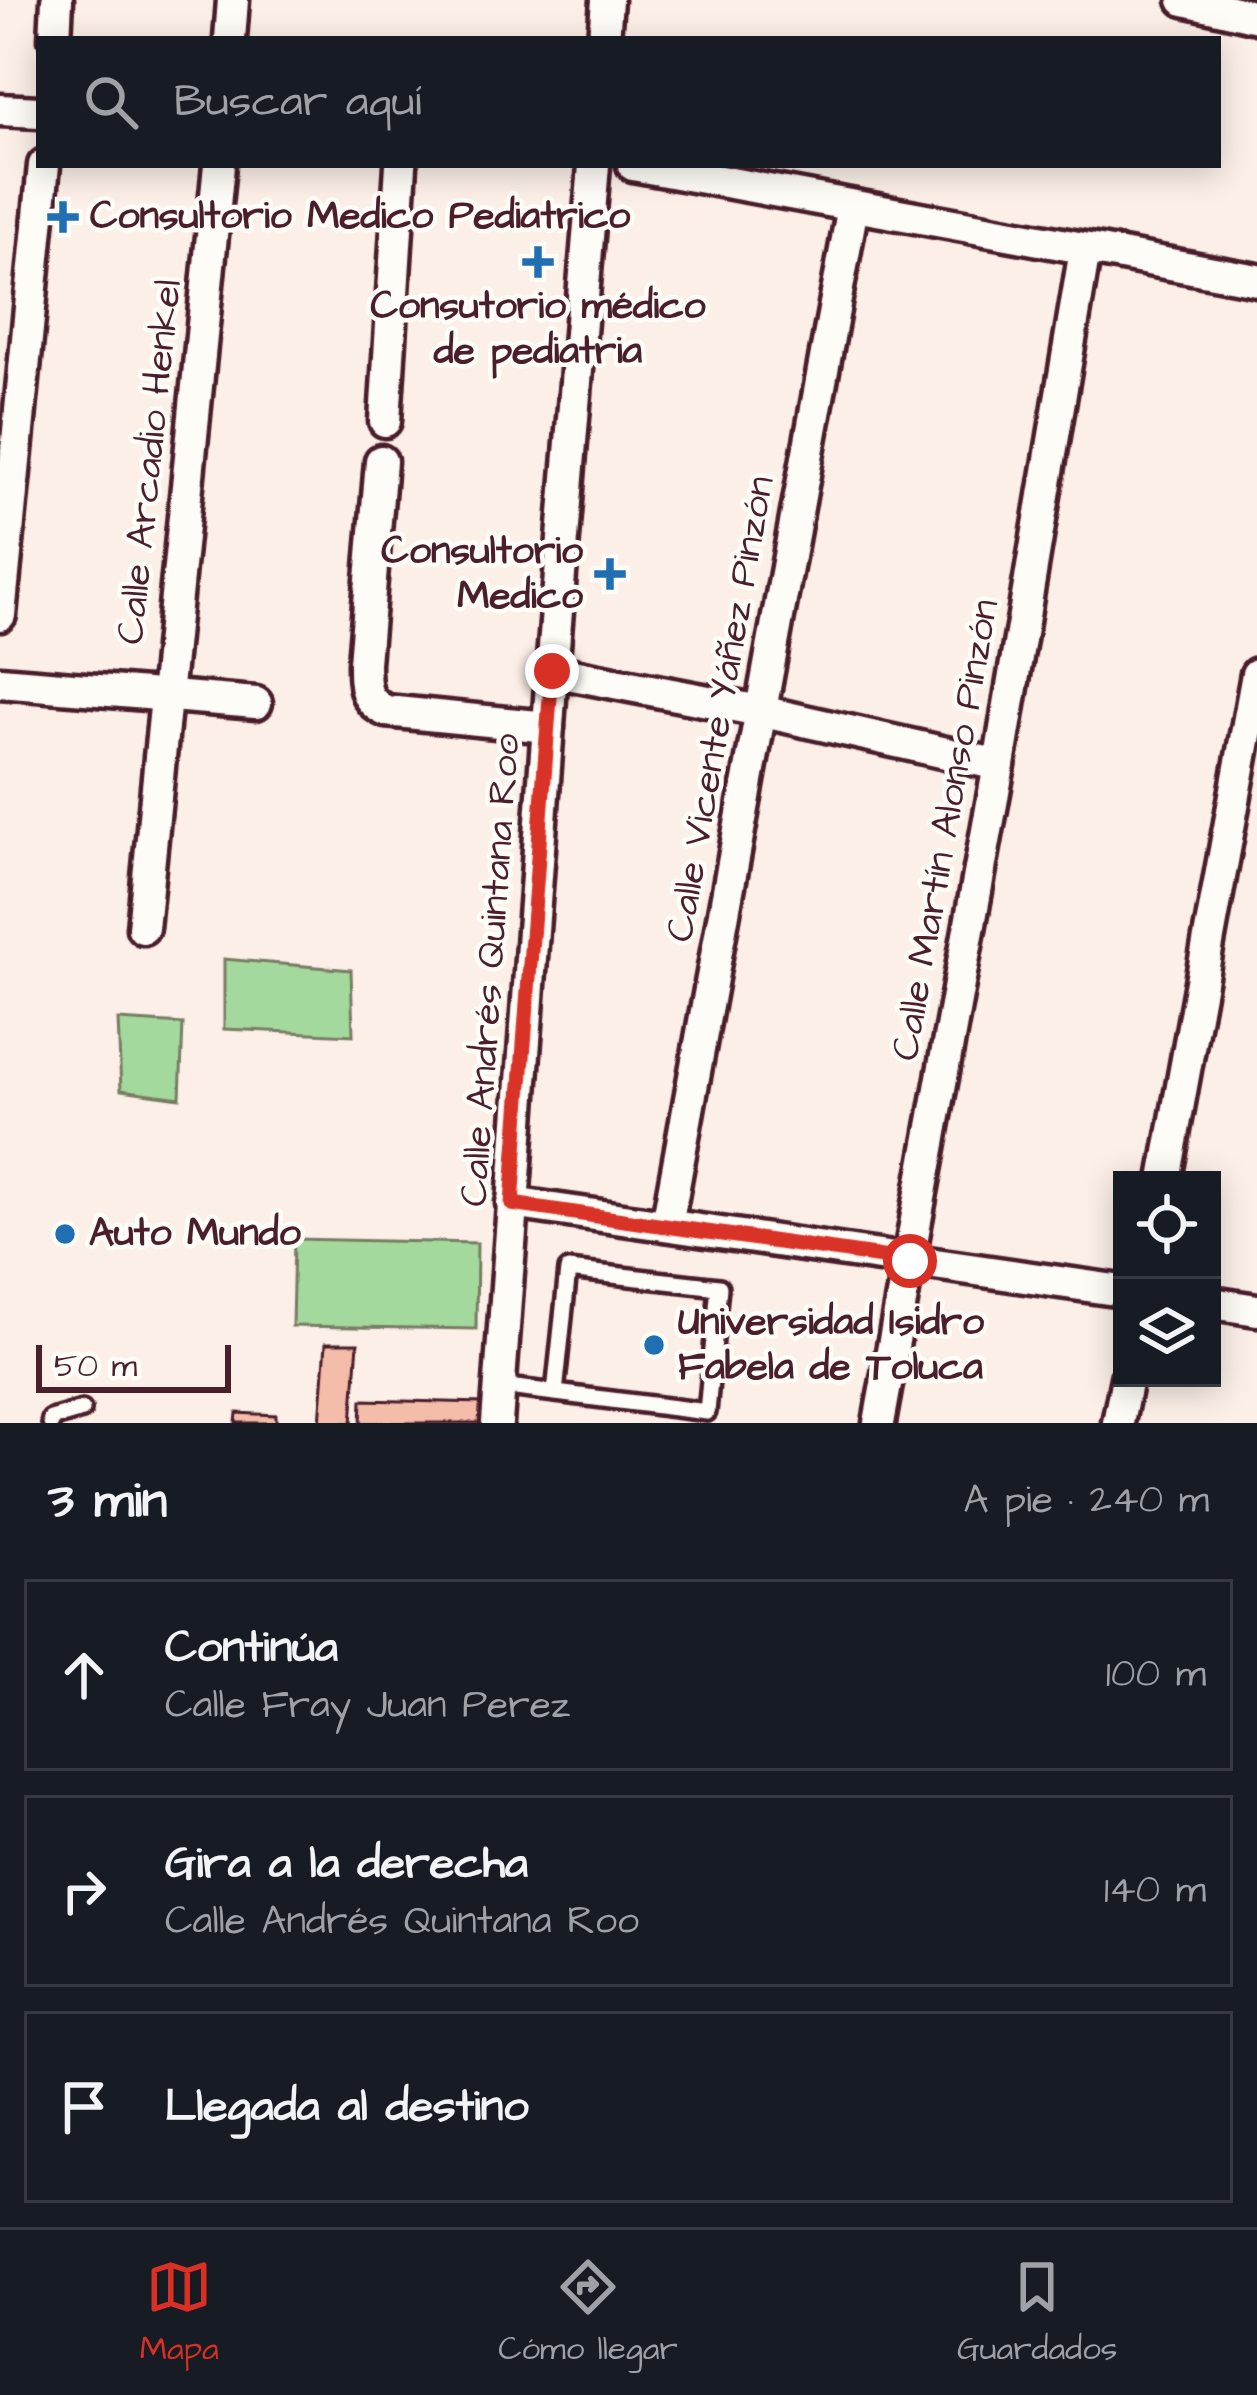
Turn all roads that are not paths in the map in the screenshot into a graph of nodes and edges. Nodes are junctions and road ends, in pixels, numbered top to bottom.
1 (57, 0) edge
2 (233, 0) edge
3 (607, 0) edge
4 (1184, 0) edge
5 (1257, 17) edge
6 (55, 36) edge
7 (230, 36) edge
8 (604, 36) edge
9 (0, 110) edge
10 (36, 112) edge
11 (44, 168) edge
12 (218, 168) edge
13 (401, 168) edge
14 (594, 168) edge
15 (649, 168) edge
16 (853, 206) junction
17 (1084, 250) junction
18 (1257, 280) edge
19 (385, 421) dead end
20 (381, 461) dead end
21 (0, 615) edge
22 (552, 671) junction
23 (1257, 674) edge
24 (0, 682) edge
25 (166, 695) junction
26 (256, 704) dead end
27 (760, 711) junction
28 (548, 727) junction
29 (999, 765) junction
30 (143, 928) dead end
31 (1167, 1171) edge
32 (512, 1204) junction
33 (668, 1226) junction
34 (910, 1261) junction
35 (1113, 1290) edge
36 (1221, 1305) edge
37 (1257, 1310) edge
38 (500, 1386) junction
39 (1125, 1387) edge
40 (555, 1393) junction
41 (82, 1410) dead end
42 (51, 1423) edge
43 (497, 1423) edge
44 (879, 1423) edge
45 (1118, 1423) edge

1 - 6 street
2 - 7 street
3 - 8 street
4 - 5 street
9 - 10 street
11 - 21 street
12 - 25 street, Calle Arcadio Henkel
13 - 19 street
14 - 22 street, Calle Andrés Quintana Roo
15 - 16 street
16 - 17 street
16 - 27 street, Calle Vicente Yáñez Pinzón
17 - 18 street
17 - 29 street, Calle Martín Alonso Pinzón
20 - 28 street
22 - 27 street
22 - 28 street, Calle Andrés Quintana Roo
23 - 31 street
24 - 25 street
25 - 26 street
25 - 30 street, Calle Arcadio Henkel
27 - 29 street
27 - 33 street, Calle Vicente Yáñez Pinzón
28 - 32 street, Calle Andrés Quintana Roo
29 - 34 street, Calle Martín Alonso Pinzón
32 - 33 street
32 - 38 street, Calle Andrés Quintana Roo
33 - 34 street
34 - 35 street
34 - 44 street, Calle Martín Alonso Pinzón
36 - 37 street
38 - 40 lane
38 - 43 street, Calle Andrés Quintana Roo
39 - 45 street
40 - 40 lane
41 - 42 lane

